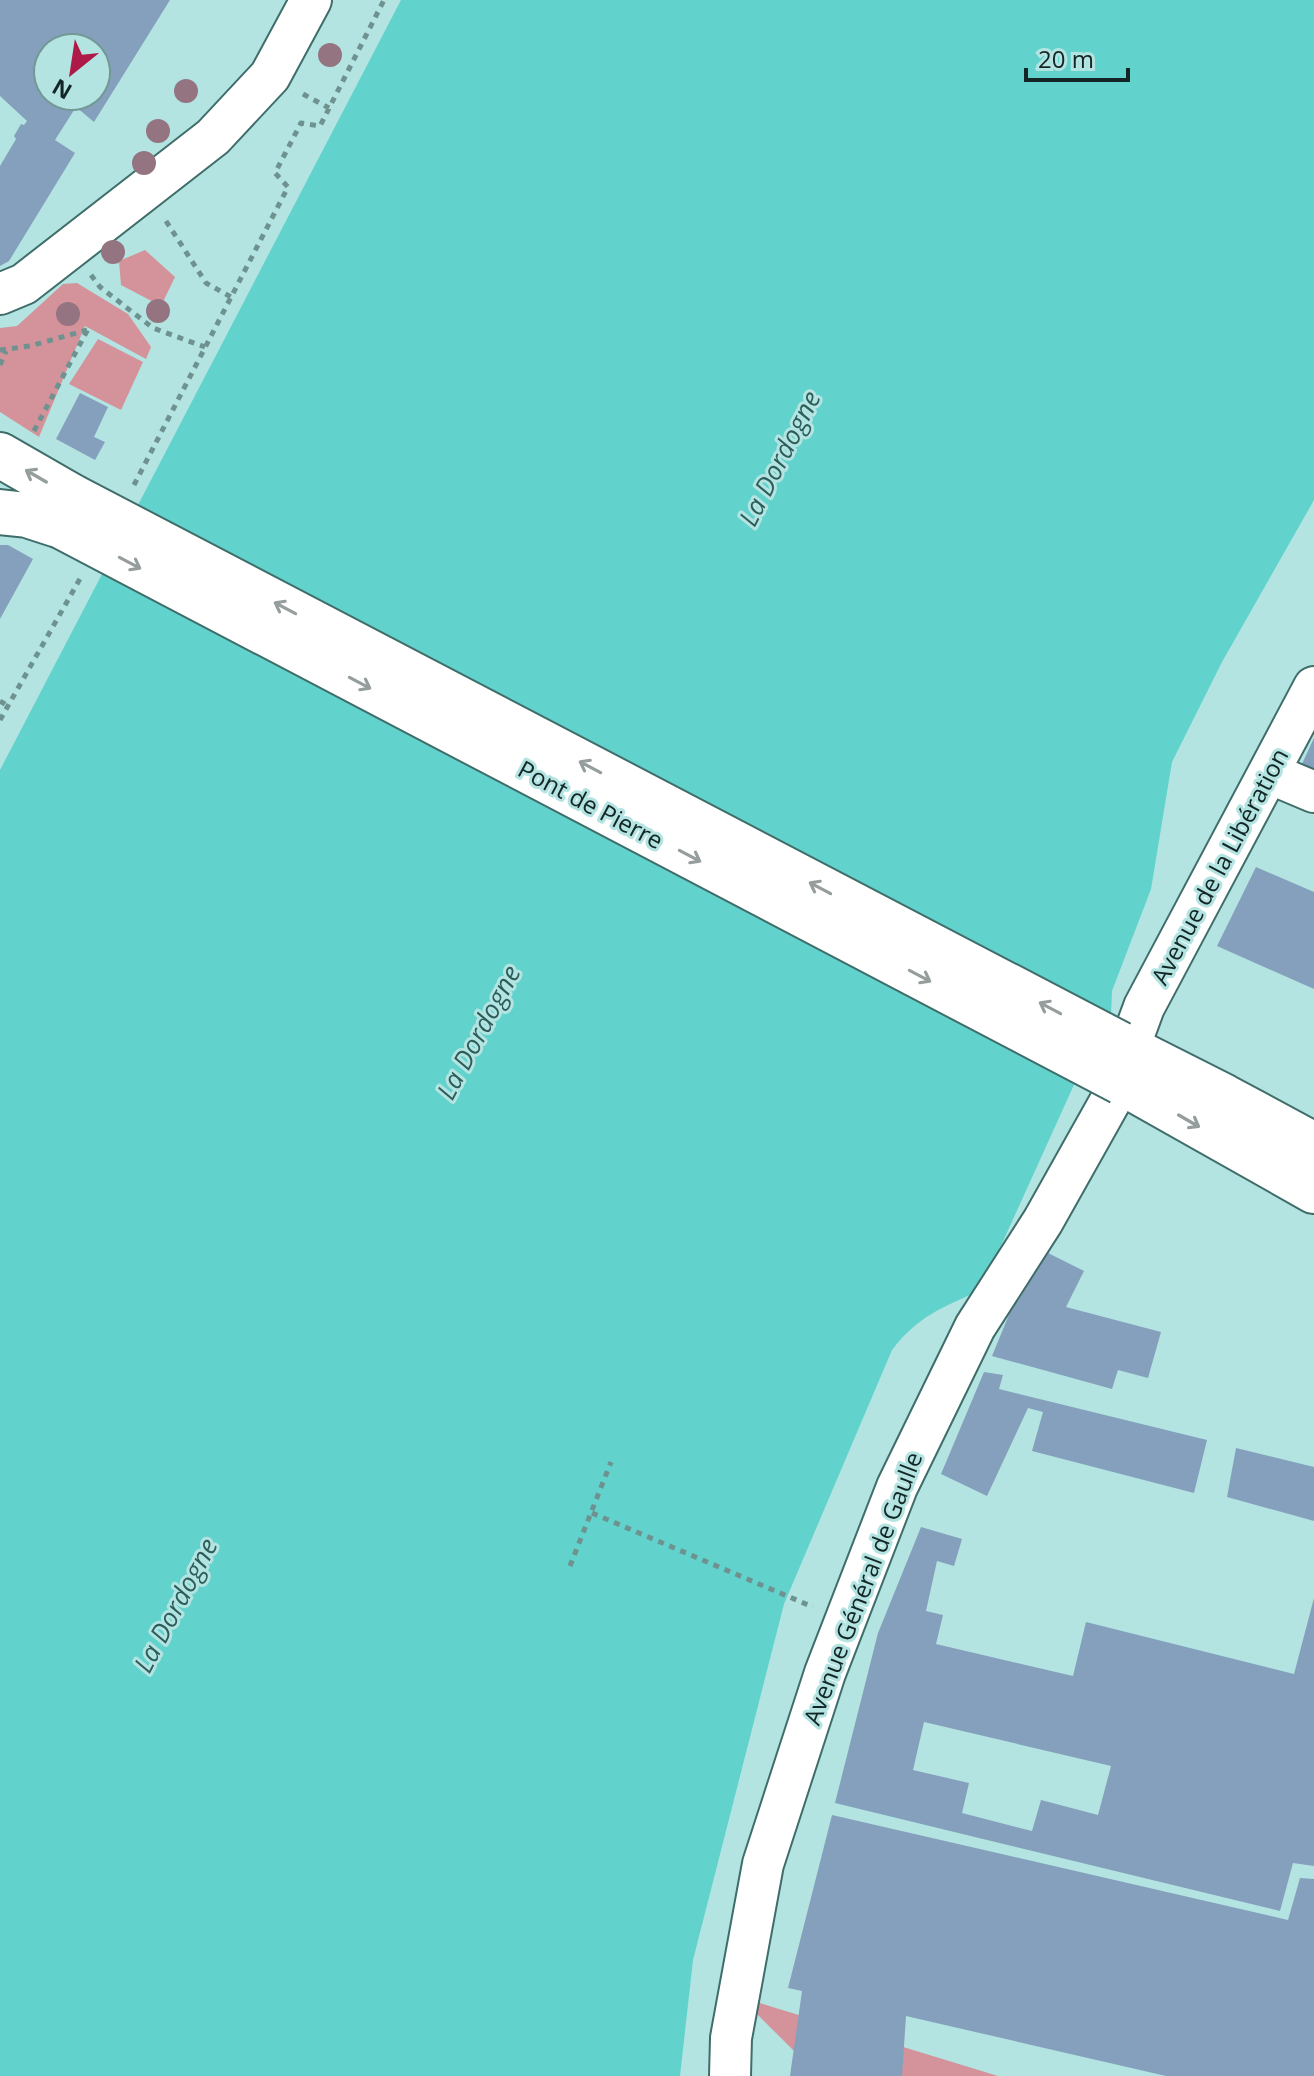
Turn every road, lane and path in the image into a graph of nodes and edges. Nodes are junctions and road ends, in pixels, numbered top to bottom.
1 (311, 0) edge
2 (384, 0) edge
3 (145, 190) junction
4 (71, 249) junction
5 (0, 294) edge
6 (231, 297) junction
7 (205, 347) junction
8 (3, 351) edge
9 (0, 365) edge
10 (8, 460) edge
11 (129, 494) dead end
12 (0, 512) edge
13 (67, 512) junction
14 (84, 573) dead end
15 (1314, 687) edge
16 (0, 701) edge
17 (8, 706) junction
18 (0, 720) edge
19 (1269, 773) junction
20 (1314, 792) edge
21 (1123, 1058) junction
22 (1314, 1145) edge
23 (1314, 1191) edge
24 (611, 1462) dead end
25 (592, 1513) junction
26 (570, 1566) dead end
27 (821, 1610) dead end
28 (730, 2076) edge

1 - 3 street
2 - 6 path
3 - 4 street
3 - 6 path
4 - 5 street
4 - 7 path
6 - 7 path
7 - 11 path
8 - 9 path
8 - 10 path
13 -> 10 main road
12 - 13 main road
13 - 21 main road, bridge
14 - 17 path
15 - 19 street, Avenue de la Libération
16 - 17 path
17 - 18 path
19 - 20 street
19 - 21 street, Avenue de la Libération
21 - 22 main road
21 -> 23 main road
21 - 28 street, Avenue Général de Gaulle
24 - 25 path
25 - 26 path
25 - 27 path

